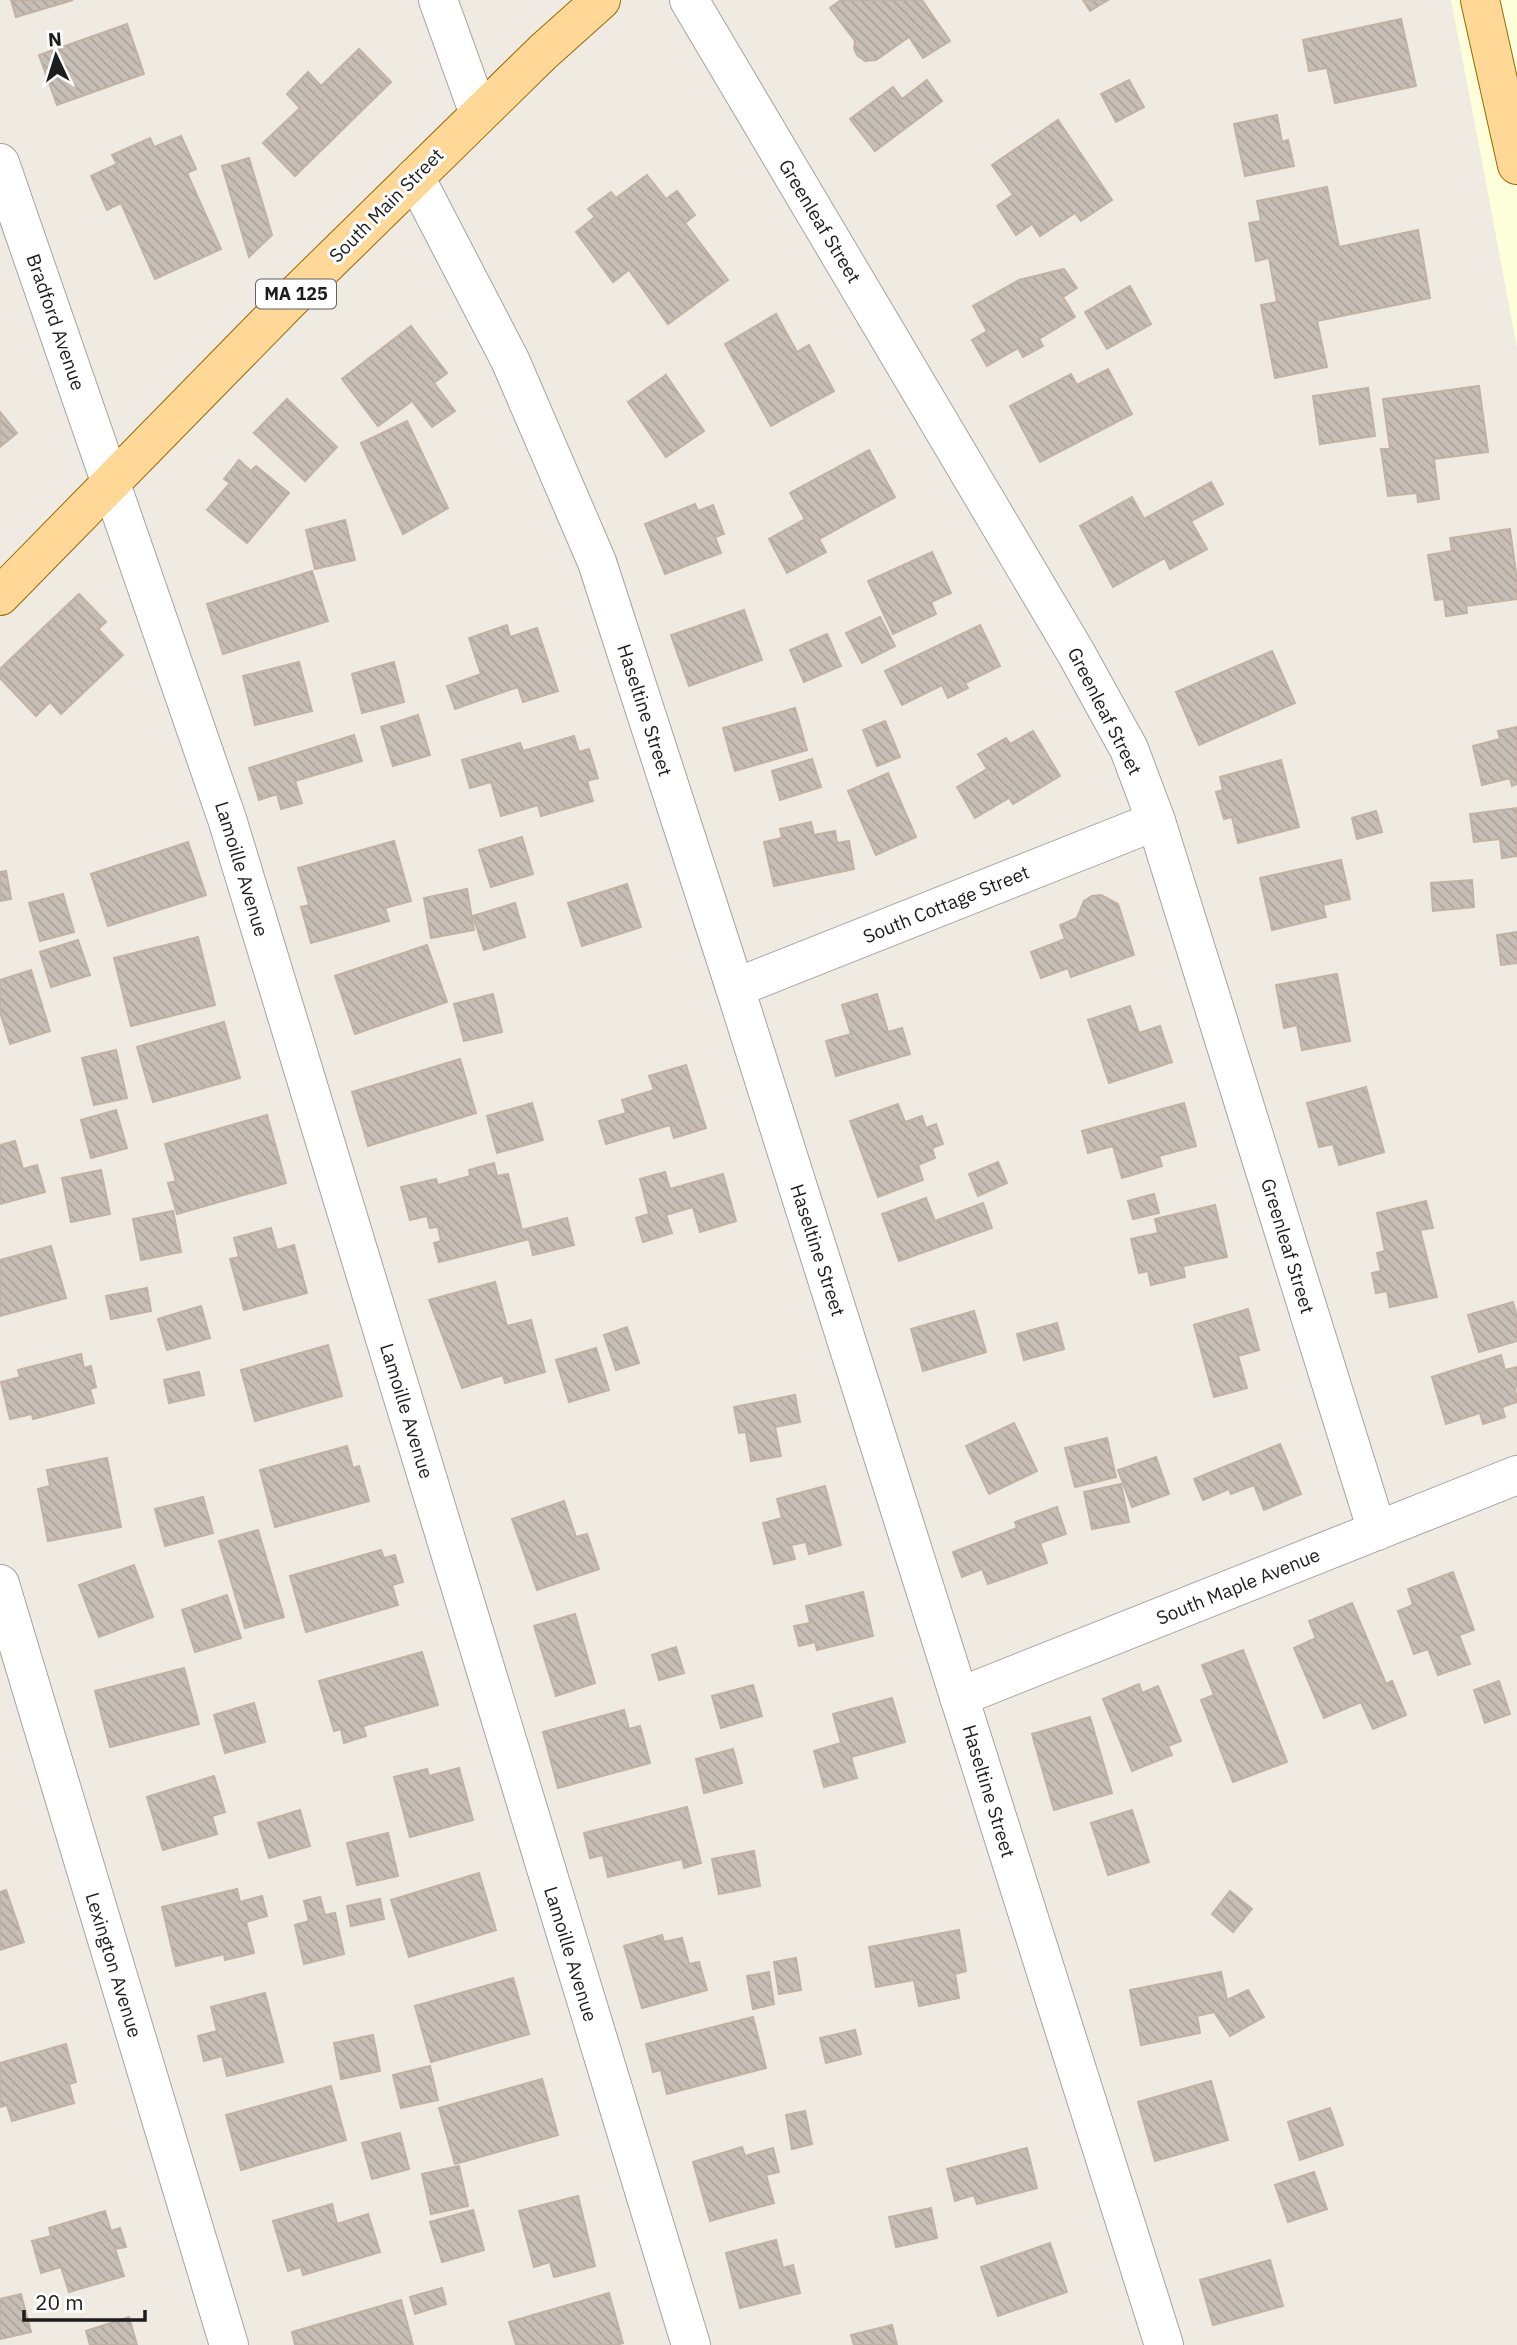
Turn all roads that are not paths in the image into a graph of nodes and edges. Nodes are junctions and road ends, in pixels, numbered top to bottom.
1 (438, 0) edge
2 (601, 0) edge
3 (689, 0) edge
4 (1480, 0) edge
5 (479, 114) junction
6 (0, 163) edge
7 (1517, 165) edge
8 (415, 177) junction
9 (111, 481) junction
10 (0, 596) edge
11 (1156, 821) junction
12 (735, 988) junction
13 (1517, 1475) edge
14 (1377, 1531) junction
15 (0, 1584) edge
16 (959, 1697) junction
17 (229, 2345) edge
18 (691, 2345) edge
19 (1164, 2345) edge

1 - 5 street
2 - 5 main road, South Main Street / MA 125
3 - 11 street, Greenleaf Street
4 - 7 main road
5 - 8 main road, South Main Street / MA 125
6 - 9 street, Bradford Avenue
8 - 9 main road, South Main Street / MA 125
8 - 12 street, Haseltine Street
9 - 10 main road, South Main Street / MA 125
9 - 18 street, Lamoille Avenue
11 - 12 street, South Cottage Street
11 - 14 street, Greenleaf Street
12 - 16 street, Haseltine Street
13 - 14 street, South Maple Avenue
14 - 16 street, South Maple Avenue
15 - 17 street, Lexington Avenue
16 - 19 street, Haseltine Street

